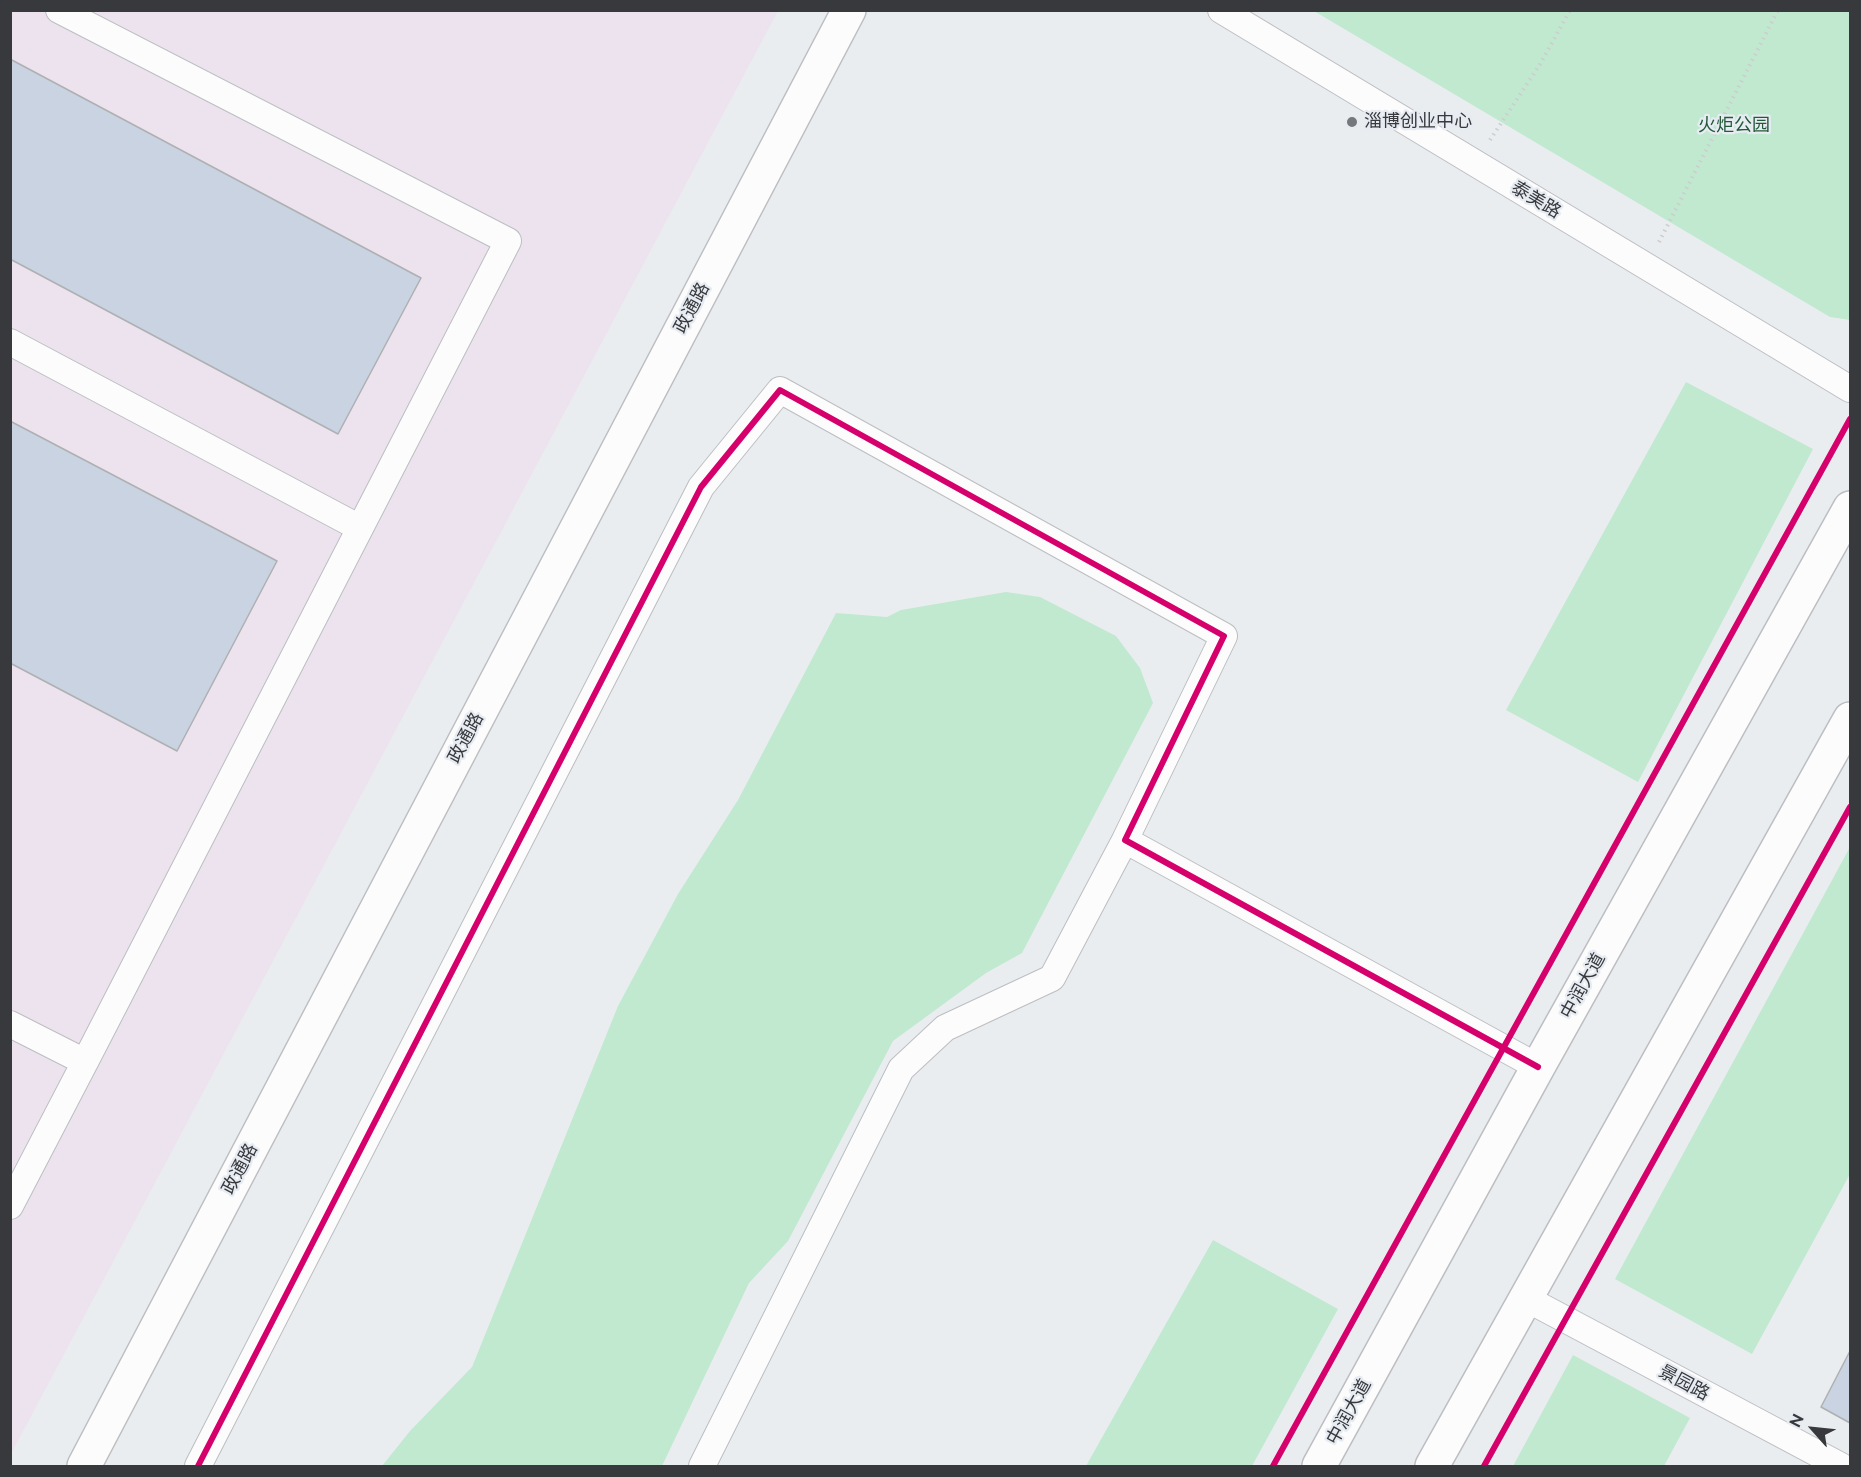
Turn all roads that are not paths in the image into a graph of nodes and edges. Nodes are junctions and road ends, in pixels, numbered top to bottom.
1 (59, 10) edge
2 (849, 10) edge
3 (1221, 10) edge
4 (10, 342) edge
5 (1851, 389) edge
6 (1851, 508) edge
7 (360, 528) junction
8 (1851, 719) edge
9 (1125, 840) junction
10 (10, 1024) edge
11 (85, 1062) junction
12 (1538, 1067) junction
13 (10, 1206) edge
14 (1527, 1299) junction
15 (84, 1467) edge
16 (198, 1467) edge
17 (702, 1467) edge
18 (1319, 1467) edge
19 (1432, 1467) edge
20 (1840, 1467) edge

1 - 7 street
2 - 15 main road, 政通路
3 - 5 street, 泰美路
4 - 7 street
6 - 12 main road, 中润大道
7 - 11 street
8 - 14 main road
9 - 12 street
9 - 16 street
9 - 17 street
10 - 11 street
11 - 13 street
12 - 18 main road, 中润大道
14 - 19 main road
14 - 20 street, 景园路

